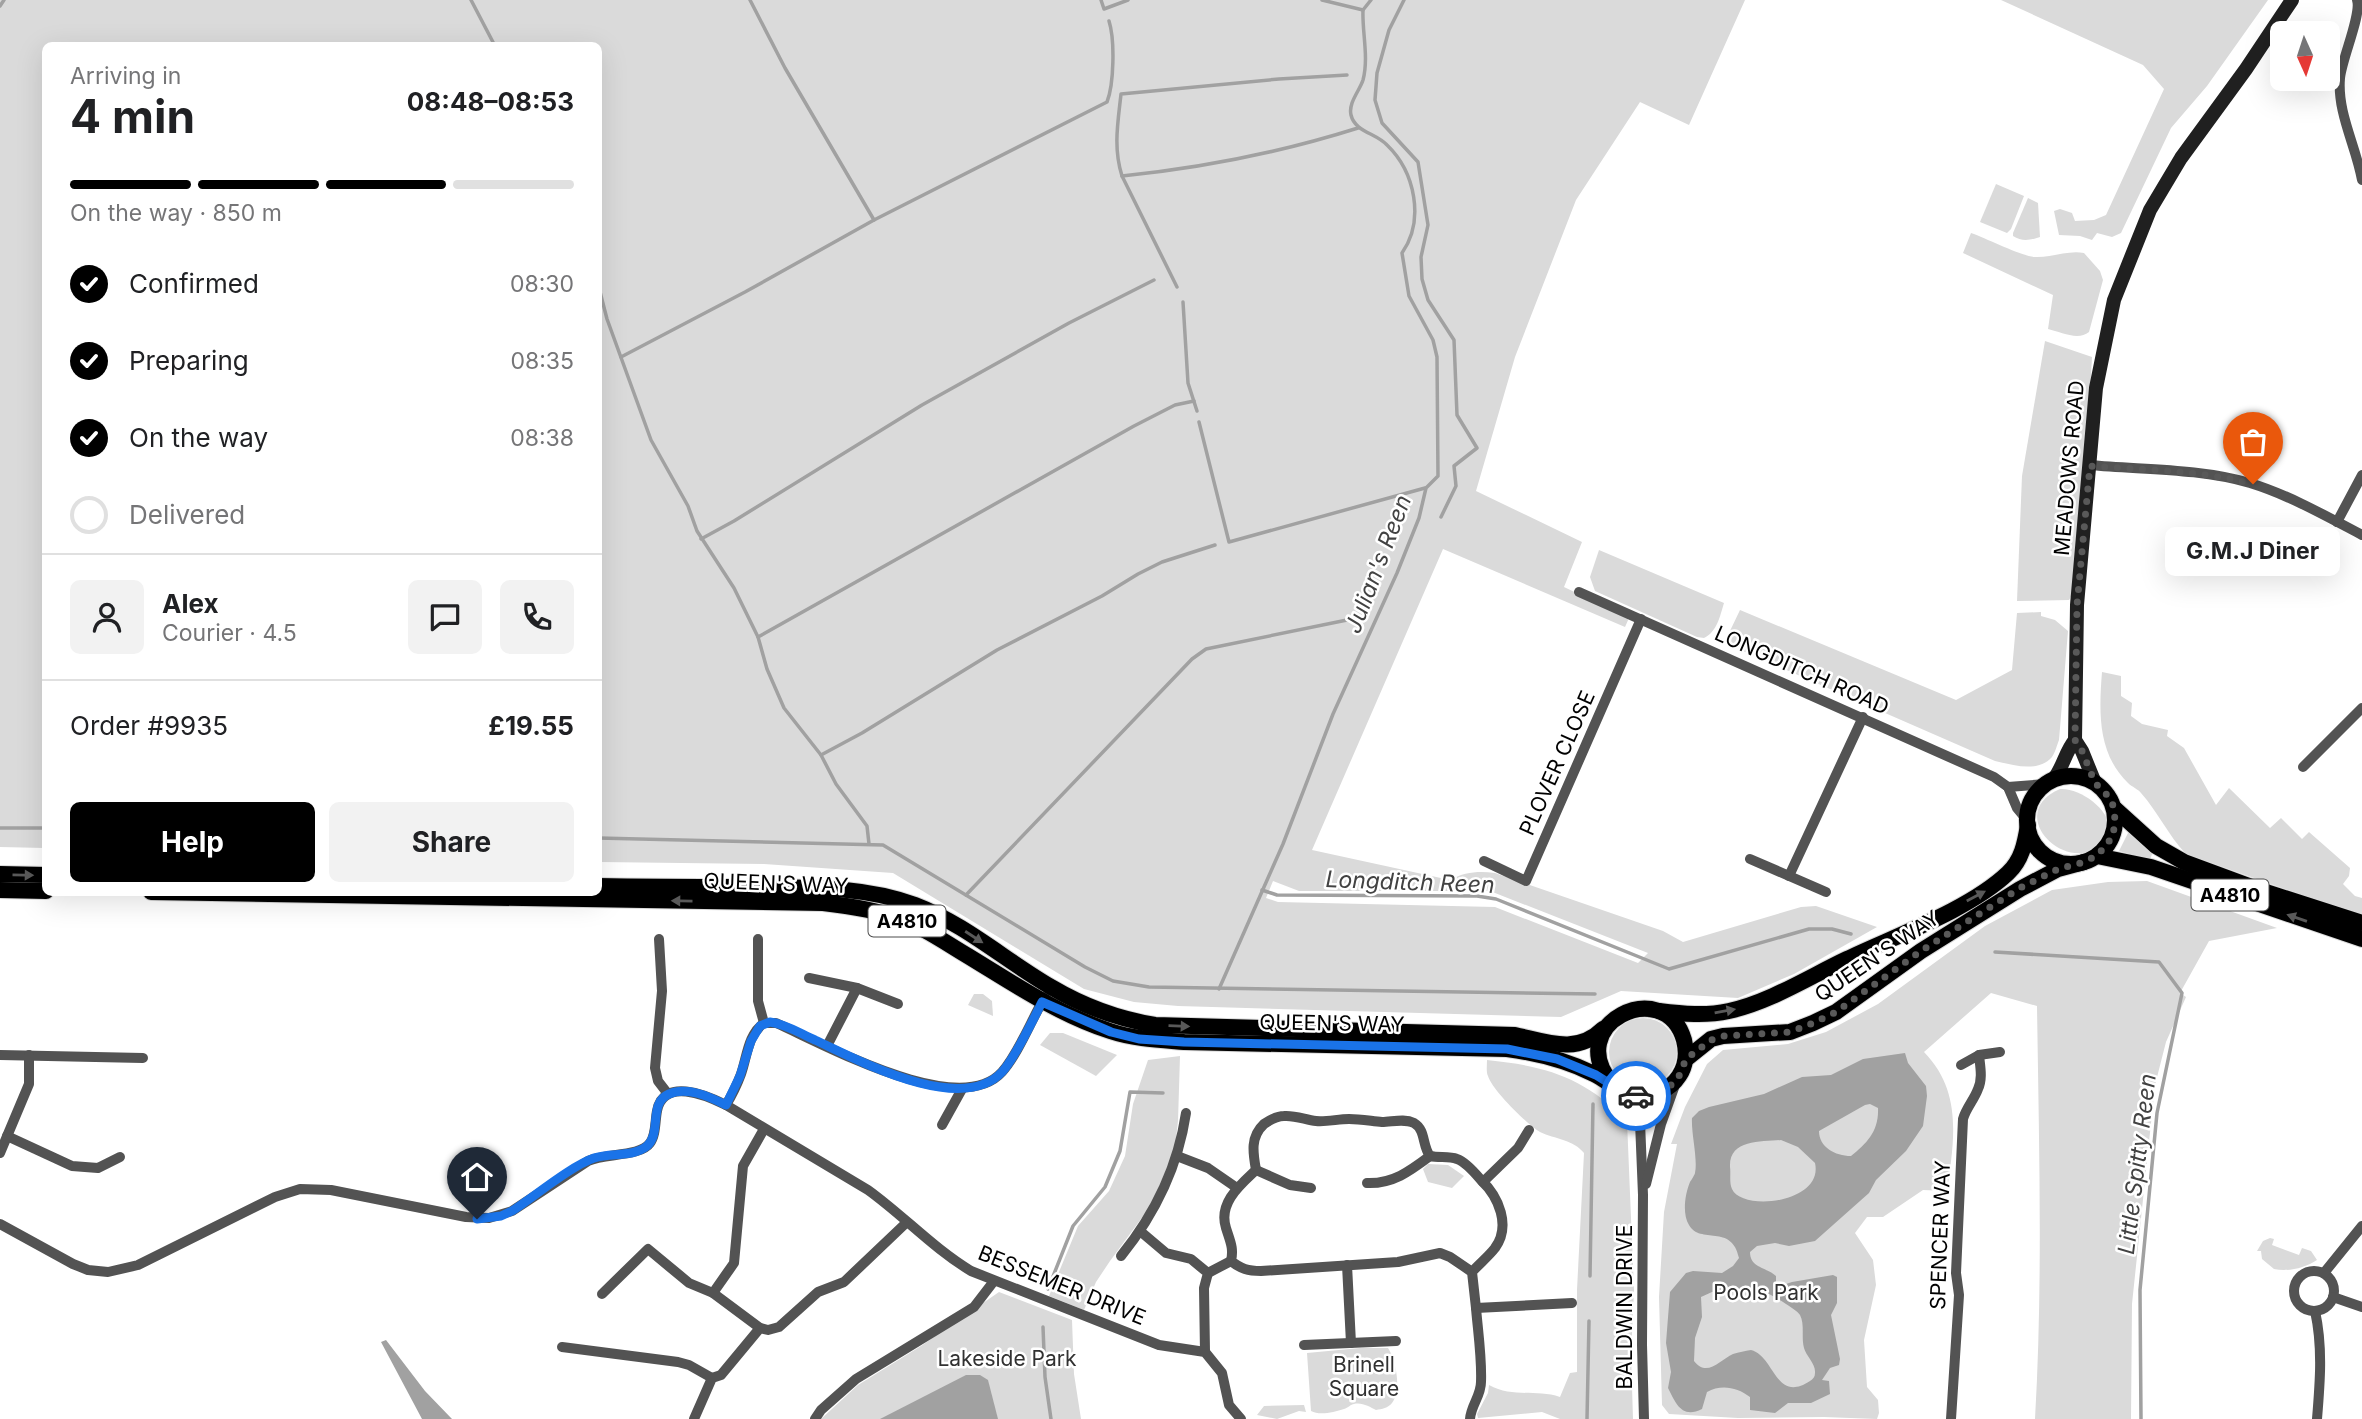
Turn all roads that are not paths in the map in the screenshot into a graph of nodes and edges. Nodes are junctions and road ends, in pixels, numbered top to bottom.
1 (2292, 0) edge
2 (2360, 2) edge
3 (2362, 180) edge
4 (2090, 466) junction
5 (2362, 475) edge
6 (2337, 522) junction
7 (2362, 535) edge
8 (1579, 592) dead end
9 (1641, 619) junction
10 (2362, 708) edge
11 (1863, 718) junction
12 (2075, 740) junction
13 (2303, 767) dead end
14 (2050, 782) junction
15 (2095, 783) junction
16 (2008, 787) junction
17 (2114, 808) junction
18 (2027, 823) junction
19 (1751, 859) dead end
20 (2090, 859) junction
21 (1484, 861) dead end
22 (0, 874) edge
23 (42, 875) edge
24 (1789, 876) junction
25 (602, 886) edge
26 (0, 890) edge
27 (42, 891) edge
28 (1826, 892) dead end
29 (395, 896) edge
30 (2362, 923) edge
31 (659, 939) dead end
32 (758, 939) dead end
33 (2362, 939) edge
34 (809, 978) dead end
35 (856, 988) junction
36 (1051, 988) junction
37 (1042, 1002) junction
38 (898, 1004) dead end
39 (1657, 1011) junction
40 (1612, 1020) junction
41 (764, 1023) junction
42 (827, 1046) junction
43 (2000, 1052) dead end
44 (0, 1055) edge
45 (29, 1055) junction
46 (1979, 1055) junction
47 (143, 1058) dead end
48 (1686, 1059) junction
49 (1961, 1065) dead end
50 (1679, 1076) junction
51 (1616, 1087) junction
52 (962, 1089) junction
53 (668, 1094) junction
54 (726, 1105) junction
55 (1186, 1113) dead end
56 (942, 1125) dead end
57 (764, 1129) junction
58 (1530, 1130) dead end
59 (7, 1136) junction
60 (0, 1153) edge
61 (1177, 1156) junction
62 (1430, 1156) junction
63 (120, 1157) dead end
64 (1256, 1170) junction
65 (1483, 1182) junction
66 (1367, 1183) dead end
67 (1237, 1188) junction
68 (1311, 1188) dead end
69 (1643, 1195) junction
70 (906, 1223) junction
71 (0, 1224) edge
72 (2362, 1226) edge
73 (1140, 1231) junction
74 (1121, 1256) dead end
75 (1231, 1261) junction
76 (1347, 1265) junction
77 (1472, 1272) junction
78 (1208, 1273) junction
79 (2324, 1273) junction
80 (994, 1280) junction
81 (713, 1293) junction
82 (602, 1294) dead end
83 (2333, 1297) junction
84 (1572, 1303) dead end
85 (2362, 1307) edge
86 (1476, 1308) junction
87 (2315, 1311) junction
88 (760, 1328) junction
89 (1396, 1341) dead end
90 (1351, 1343) junction
91 (1304, 1345) dead end
92 (562, 1347) dead end
93 (1205, 1352) junction
94 (712, 1378) junction
95 (694, 1419) edge
96 (815, 1419) edge
97 (1241, 1419) edge
98 (1470, 1419) edge
99 (1644, 1419) edge
100 (1951, 1419) edge
101 (2317, 1419) edge

1 - 4 street, MEADOWS ROAD
2 - 3 street
4 - 6 street
4 - 12 street, MEADOWS ROAD
5 - 6 street
6 - 7 street
8 - 9 street, LONGDITCH ROAD
9 - 11 street, LONGDITCH ROAD
9 - 21 street, PLOVER CLOSE
10 - 13 street
11 - 16 street, LONGDITCH ROAD
11 - 24 street
12 - 14 street, MEADOWS ROAD
12 - 15 street, MEADOWS ROAD
14 - 15 main road
14 - 16 street
14 - 18 main road
15 - 17 main road
16 - 18 street
17 - 20 main road
17 - 30 main road, A4810
18 - 20 main road
39 -> 18 main road, QUEEN'S WAY
19 - 24 street
33 -> 20 main road, A4810
20 - 48 main road, QUEEN'S WAY / A4810
22 -> 23 main road
24 - 28 street
25 -> 36 main road, QUEEN'S WAY / A4810
26 - 27 main road
37 -> 29 main road, QUEEN'S WAY / A4810
31 - 53 street
32 - 41 street
34 - 35 street
35 - 38 street
35 - 42 street
36 - 37 street
36 -> 40 main road, QUEEN'S WAY / A4810
37 - 51 main road, QUEEN'S WAY / A4810
37 - 52 street
39 - 40 main road, QUEEN'S WAY
39 - 48 main road
40 - 51 main road
41 - 42 street
41 - 54 street
42 - 52 street
43 - 46 street
44 - 45 street
45 - 47 street
45 - 59 street
46 - 49 street
46 - 100 street, SPENCER WAY
48 - 50 main road
50 - 51 main road, QUEEN'S WAY
50 - 69 street
51 - 69 street
52 - 56 street
53 - 54 street, BESSEMER DRIVE
53 - 71 street
54 - 57 street, BESSEMER DRIVE
55 - 61 street
57 - 70 street, BESSEMER DRIVE
57 - 81 street
58 - 65 street
59 - 60 street
59 - 63 street
61 - 67 street
61 - 73 street
62 - 64 street
62 - 65 street
62 - 66 street
64 - 67 street
64 - 68 street
65 - 77 street
67 - 75 street
69 - 99 street, BALDWIN DRIVE
70 - 80 street, BESSEMER DRIVE
70 - 88 street
72 - 79 street
73 - 74 street
73 - 78 street
75 - 76 street
75 - 78 street
76 - 77 street
76 - 90 street
77 - 86 street
78 - 93 street
79 - 83 street
79 - 87 street
80 - 93 street, BESSEMER DRIVE
80 - 96 street
81 - 82 street
81 - 88 street
83 - 85 street
83 - 87 street
84 - 86 street
86 - 98 street
87 - 101 street
88 - 94 street
89 - 90 street
90 - 91 street
92 - 94 street
93 - 97 street
94 - 95 street

